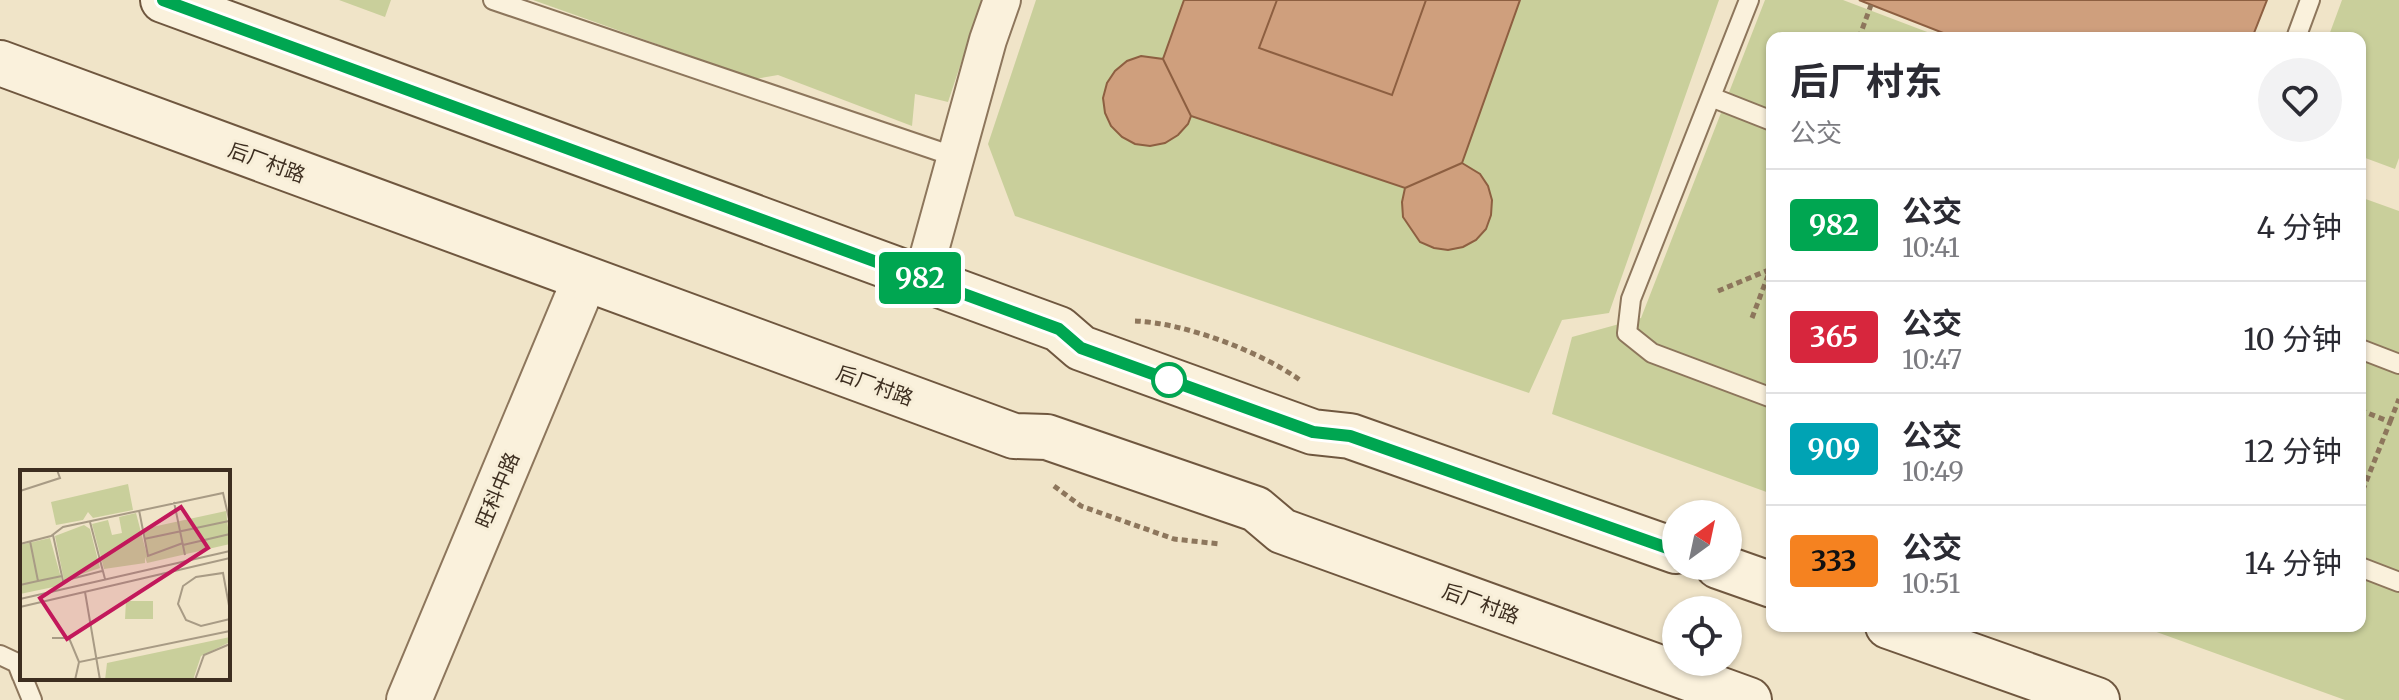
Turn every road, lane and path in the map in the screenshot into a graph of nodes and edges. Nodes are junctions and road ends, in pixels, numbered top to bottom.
1 (163, 0) edge
2 (493, 0) edge
3 (1002, 0) edge
4 (1749, 0) edge
5 (2310, 0) edge
6 (1871, 5) dead end
7 (1861, 32) edge
8 (2298, 32) edge
9 (0, 63) edge
10 (1711, 97) junction
11 (1766, 119) edge
12 (956, 157) junction
13 (1766, 269) edge
14 (585, 279) junction
15 (922, 279) junction
16 (1766, 280) edge
17 (1718, 291) dead end
18 (1752, 318) dead end
19 (2366, 351) edge
20 (2399, 364) edge
21 (1766, 396) edge
22 (2399, 399) edge
23 (2366, 412) edge
24 (2390, 422) junction
25 (2366, 482) edge
26 (1662, 546) edge
27 (2366, 569) edge
28 (1742, 574) edge
29 (2399, 582) edge
30 (1766, 583) edge
31 (1905, 632) edge
32 (0, 655) edge
33 (20, 671) edge
34 (23, 680) edge
35 (32, 700) edge
36 (409, 700) edge
37 (1749, 700) edge
38 (2097, 700) edge

1 - 15 main road
2 - 12 lane
3 - 12 street
4 - 10 lane
5 - 8 lane
6 - 7 path
9 - 14 main road, 后厂村路
10 - 11 lane
10 - 21 lane
12 - 15 street
13 - 17 path
14 - 36 main road, 旺科中路
14 - 37 main road, 后厂村路
15 - 26 main road
16 - 18 path
19 - 20 lane
22 - 24 path
23 - 24 path
24 - 25 path
27 - 29 lane
28 - 30 main road
31 - 38 main road
32 - 33 lane
34 - 35 lane

